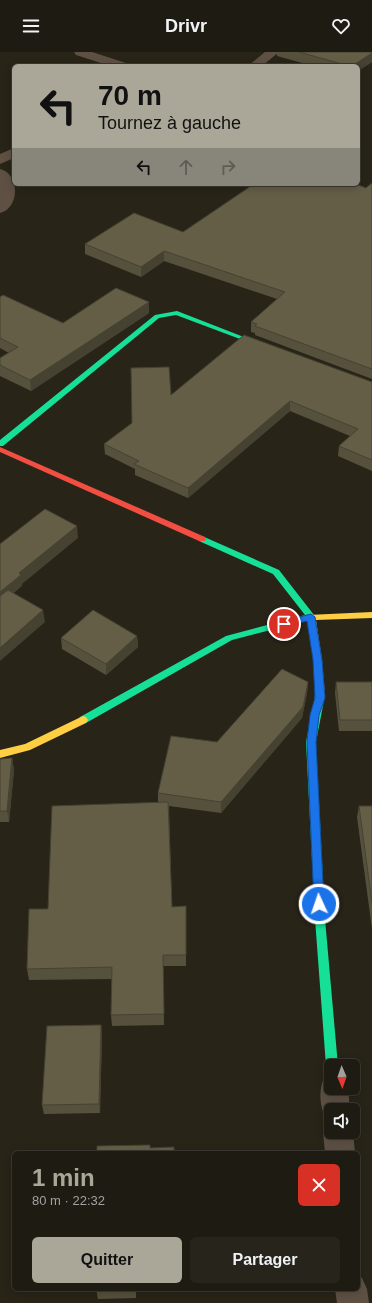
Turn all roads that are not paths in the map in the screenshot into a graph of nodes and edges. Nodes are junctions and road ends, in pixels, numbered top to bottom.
1 (80, 52) edge
2 (273, 52) edge
3 (116, 64) edge
4 (257, 64) edge
5 (12, 153) edge
6 (0, 160) edge
7 (0, 173) edge
8 (0, 209) edge
9 (278, 351) edge
10 (0, 444) edge
11 (0, 449) edge
12 (372, 615) edge
13 (311, 617) junction
14 (0, 754) edge
15 (331, 1059) edge
16 (339, 1139) edge
17 (340, 1151) edge
18 (351, 1291) edge
19 (353, 1303) edge

1 - 3 street
2 - 4 street
5 - 6 street
7 - 8 street
9 - 10 street
11 - 13 street
12 - 13 street
13 - 14 street
13 - 15 street
16 - 17 street
18 - 19 street

